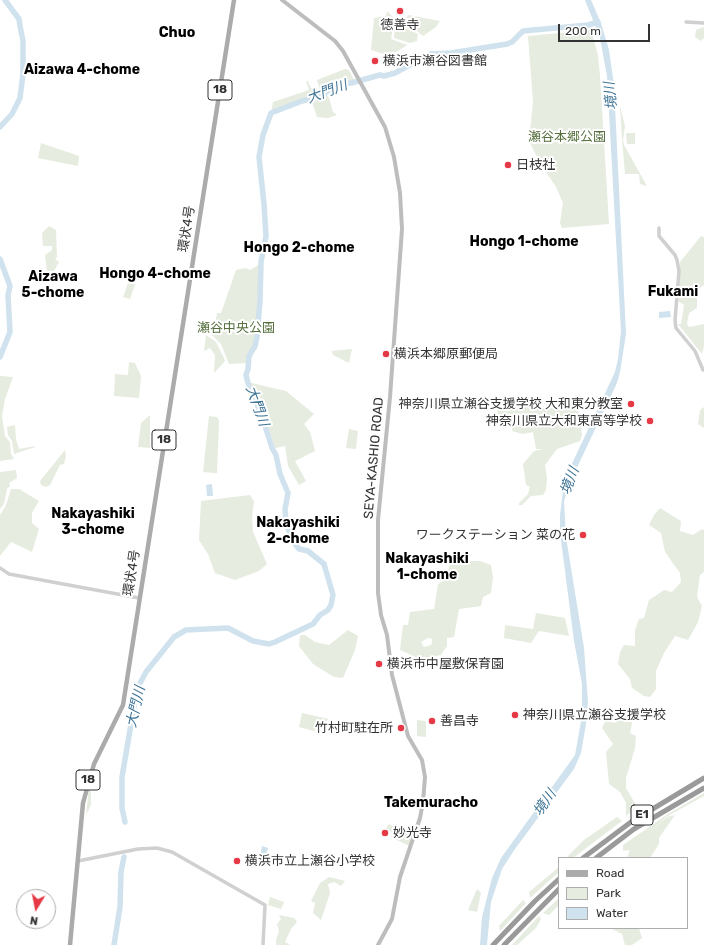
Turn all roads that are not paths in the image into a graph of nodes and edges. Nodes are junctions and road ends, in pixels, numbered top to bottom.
1 (234, 0) edge
2 (282, 0) edge
3 (686, 22) dead end
4 (704, 23) edge
5 (659, 228) dead end
6 (702, 370) dead end
7 (0, 568) edge
8 (139, 598) junction
9 (704, 778) edge
10 (704, 788) edge
11 (584, 857) edge
12 (597, 857) edge
13 (78, 861) junction
14 (558, 880) edge
15 (558, 890) edge
16 (70, 945) edge
17 (263, 945) edge
18 (378, 945) edge
19 (493, 945) edge
20 (504, 945) edge

1 - 8 main road, 環状4号 / 18
2 - 18 main road, SEYA-KASHIO ROAD
3 - 4 street
5 - 6 street
7 - 8 street
8 - 13 main road, 環状4号 / 18
9 - 11 highway, E1
10 - 12 highway, E1
13 - 16 main road, 環状4号 / 18
13 - 17 street
14 - 19 highway
15 - 20 highway

